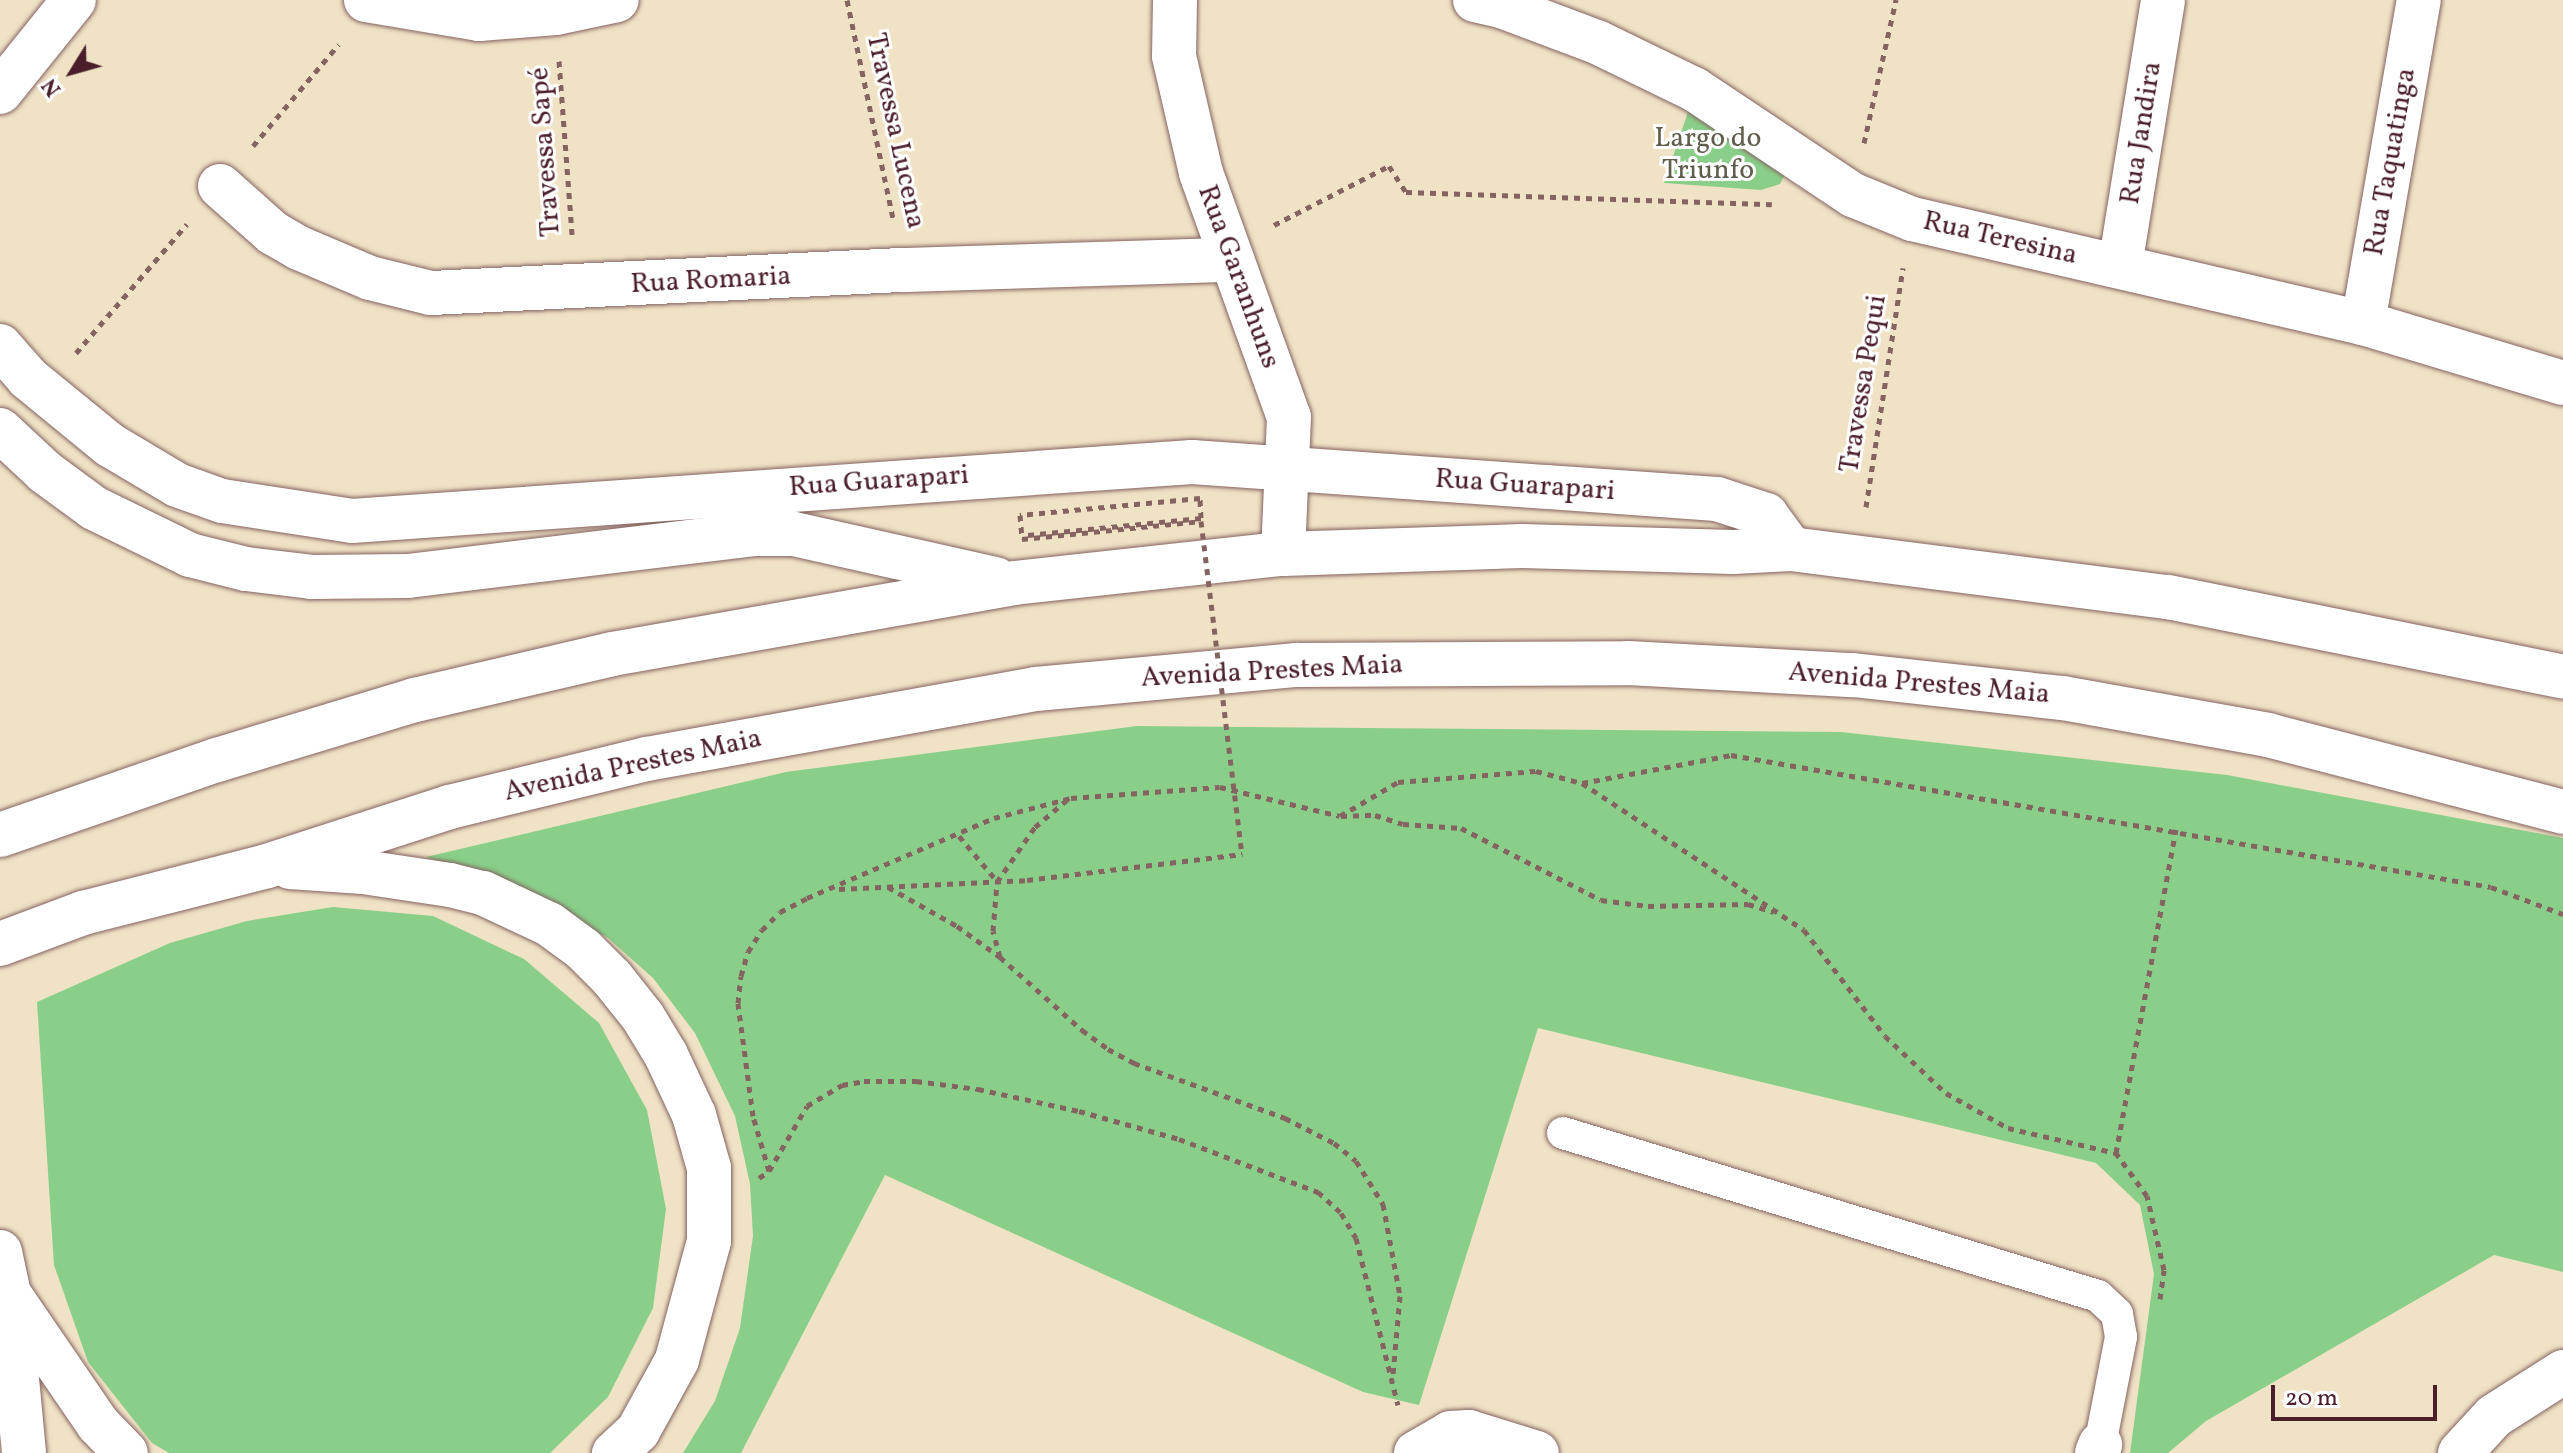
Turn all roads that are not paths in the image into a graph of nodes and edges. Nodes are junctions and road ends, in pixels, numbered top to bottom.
1 (74, 0) edge
2 (366, 0) edge
3 (617, 0) edge
4 (1175, 0) edge
5 (1475, 0) edge
6 (2163, 0) edge
7 (2419, 0) edge
8 (0, 92) edge
9 (220, 186) dead end
10 (1230, 255) junction
11 (2120, 266) junction
12 (2363, 323) junction
13 (0, 346) edge
14 (2563, 383) edge
15 (0, 430) edge
16 (1287, 470) junction
17 (1791, 549) junction
18 (1283, 554) junction
19 (1014, 583) junction
20 (2563, 677) edge
21 (2563, 812) edge
22 (0, 835) edge
23 (267, 866) junction
24 (0, 944) edge
25 (1563, 1133) dead end
26 (0, 1252) edge
27 (9, 1294) junction
28 (2563, 1372) edge
29 (2098, 1449) edge
30 (24, 1453) edge
31 (126, 1453) edge
32 (614, 1453) edge
33 (1416, 1453) edge
34 (1537, 1453) edge
35 (2460, 1453) edge

1 - 8 main road
2 - 3 main road
4 - 10 main road, Rua Garanhuns
5 - 11 main road, Rua Teresina
6 - 11 main road, Rua Jandira
7 - 12 main road, Rua Taquatinga
9 - 10 main road, Rua Romaria
10 - 16 main road, Rua Garanhuns
11 - 12 main road, Rua Teresina
12 - 14 main road, Rua Teresina
13 - 16 main road, Rua Guarapari
15 - 19 main road
16 - 17 main road, Rua Guarapari
16 - 18 main road, Rua Garanhuns
17 - 18 main road
17 - 20 main road
18 - 19 main road
19 - 22 main road
21 - 23 main road, Avenida Prestes Maia
23 - 24 main road, Avenida Prestes Maia
23 - 32 main road
25 - 29 lane
26 - 27 main road
27 - 30 main road
27 - 31 main road
28 - 35 main road
33 - 34 main road

